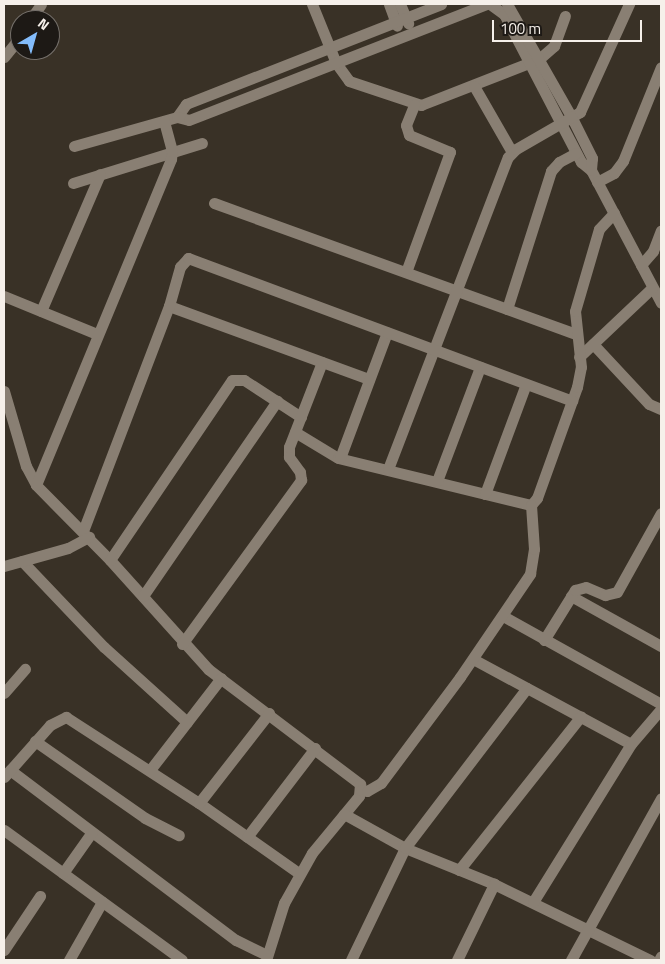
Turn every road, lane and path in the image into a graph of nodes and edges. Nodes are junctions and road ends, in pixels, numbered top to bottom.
1 (312, 4) edge
2 (389, 4) edge
3 (400, 4) edge
4 (441, 4) edge
5 (491, 4) edge
6 (506, 4) edge
7 (629, 4) edge
8 (564, 16) dead end
9 (400, 19) junction
10 (412, 30) junction
11 (401, 35) junction
12 (329, 47) junction
13 (534, 61) junction
14 (336, 63) junction
15 (660, 72) edge
16 (474, 86) junction
17 (414, 105) junction
18 (177, 117) junction
19 (572, 118) junction
20 (164, 120) junction
21 (561, 124) junction
22 (202, 143) dead end
23 (74, 146) dead end
24 (172, 151) junction
25 (512, 152) junction
26 (576, 153) junction
27 (591, 170) junction
28 (100, 174) junction
29 (597, 182) junction
30 (72, 183) dead end
31 (214, 203) dead end
32 (614, 213) junction
33 (661, 232) edge
34 (641, 265) junction
35 (406, 272) junction
36 (652, 288) junction
37 (457, 291) junction
38 (4, 296) edge
39 (661, 304) edge
40 (169, 306) junction
41 (507, 309) junction
42 (41, 311) junction
43 (387, 332) junction
44 (97, 334) junction
45 (575, 334) junction
46 (593, 344) junction
47 (434, 350) junction
48 (579, 357) junction
49 (322, 362) junction
50 (480, 367) junction
51 (370, 379) junction
52 (526, 384) junction
53 (4, 391) edge
54 (277, 401) junction
55 (572, 401) junction
56 (661, 409) edge
57 (301, 417) junction
58 (295, 432) junction
59 (340, 458) junction
60 (388, 469) junction
61 (437, 482) junction
62 (36, 485) junction
63 (485, 494) junction
64 (532, 505) junction
65 (661, 513) edge
66 (86, 534) junction
67 (110, 560) junction
68 (22, 561) junction
69 (4, 566) edge
70 (143, 596) junction
71 (570, 596) junction
72 (503, 616) junction
73 (544, 640) junction
74 (182, 644) junction
75 (661, 646) edge
76 (473, 659) junction
77 (25, 669) dead end
78 (221, 678) junction
79 (527, 688) junction
80 (4, 692) edge
81 (661, 704) edge
82 (661, 709) edge
83 (269, 714) junction
84 (581, 716) junction
85 (187, 722) junction
86 (35, 741) junction
87 (631, 744) junction
88 (316, 748) junction
89 (150, 770) junction
90 (7, 774) edge
91 (361, 790) junction
92 (661, 798) edge
93 (199, 802) junction
94 (344, 814) junction
95 (4, 830) edge
96 (92, 832) junction
97 (179, 835) dead end
98 (247, 837) junction
99 (405, 848) junction
100 (459, 870) junction
101 (63, 873) junction
102 (300, 874) junction
103 (494, 884) junction
104 (40, 896) dead end
105 (102, 902) junction
106 (533, 902) junction
107 (587, 927) junction
108 (4, 950) edge
109 (661, 956) edge
110 (266, 958) edge
111 (461, 959) edge
112 (68, 960) edge
113 (182, 960) edge
114 (351, 960) edge
115 (571, 960) edge
116 (650, 960) edge
117 (659, 960) edge

1 - 12 street
2 - 9 street
3 - 9 street
4 - 9 street
5 - 10 street
5 - 13 street
6 - 13 street
7 - 19 street
8 - 13 street
9 - 10 street
9 - 11 street
9 - 12 street
10 - 11 street
11 - 14 street
12 - 14 street
12 - 18 street
13 - 16 street
13 - 19 street
13 - 21 street
14 - 17 street
14 - 18 street
15 - 29 street
16 - 17 street
16 - 25 street
17 - 35 street
18 - 20 street
19 - 21 street
19 - 27 street
20 - 23 street
20 - 24 street
21 - 25 street
21 - 26 street
22 - 24 street
24 - 28 street
24 - 44 street
25 - 37 street
26 - 27 street
26 - 41 street
27 - 29 street
28 - 30 street
28 - 42 street
29 - 32 street
31 - 35 street
32 - 34 street
32 - 45 street
33 - 34 street
34 - 36 street
35 - 37 street
36 - 39 street
36 - 46 street
37 - 41 street
37 - 47 street
38 - 42 street
40 - 43 street
40 - 49 street
40 - 66 street
41 - 45 street
42 - 44 street
43 - 47 street
43 - 51 street
44 - 62 street
45 - 48 street
46 - 48 street
46 - 56 street
47 - 50 street
47 - 60 street
48 - 55 street
49 - 51 street
49 - 57 street
50 - 52 street
50 - 61 street
51 - 59 street
52 - 55 street
52 - 63 street
53 - 62 street
54 - 57 street
54 - 67 street
54 - 70 street
55 - 64 street
57 - 58 street
58 - 59 street
58 - 74 street
59 - 60 street
60 - 61 street
61 - 63 street
62 - 66 street
63 - 64 street
64 - 72 street
65 - 71 street
66 - 67 street
66 - 68 street
67 - 70 street
68 - 69 street
68 - 85 street
70 - 74 street
71 - 73 street
71 - 75 street
72 - 73 street
72 - 76 street
73 - 81 street
74 - 78 street
76 - 79 street
76 - 91 street
77 - 80 street
78 - 83 street
78 - 85 street
79 - 84 street
79 - 99 street
82 - 87 street
83 - 88 street
83 - 93 street
84 - 87 street
84 - 100 street
85 - 89 street
86 - 89 street
86 - 90 street
86 - 97 street
87 - 106 street
88 - 91 street
88 - 98 street
89 - 93 street
90 - 96 street
91 - 94 street
92 - 107 street
93 - 98 street
94 - 99 street
94 - 102 street
95 - 101 street
96 - 101 street
96 - 110 street
98 - 102 street
99 - 100 street
99 - 114 street
100 - 103 street
101 - 105 street
102 - 110 street
103 - 106 street
103 - 111 street
104 - 108 street
105 - 112 street
105 - 113 street
106 - 107 street
107 - 115 street
107 - 116 street
109 - 117 street

